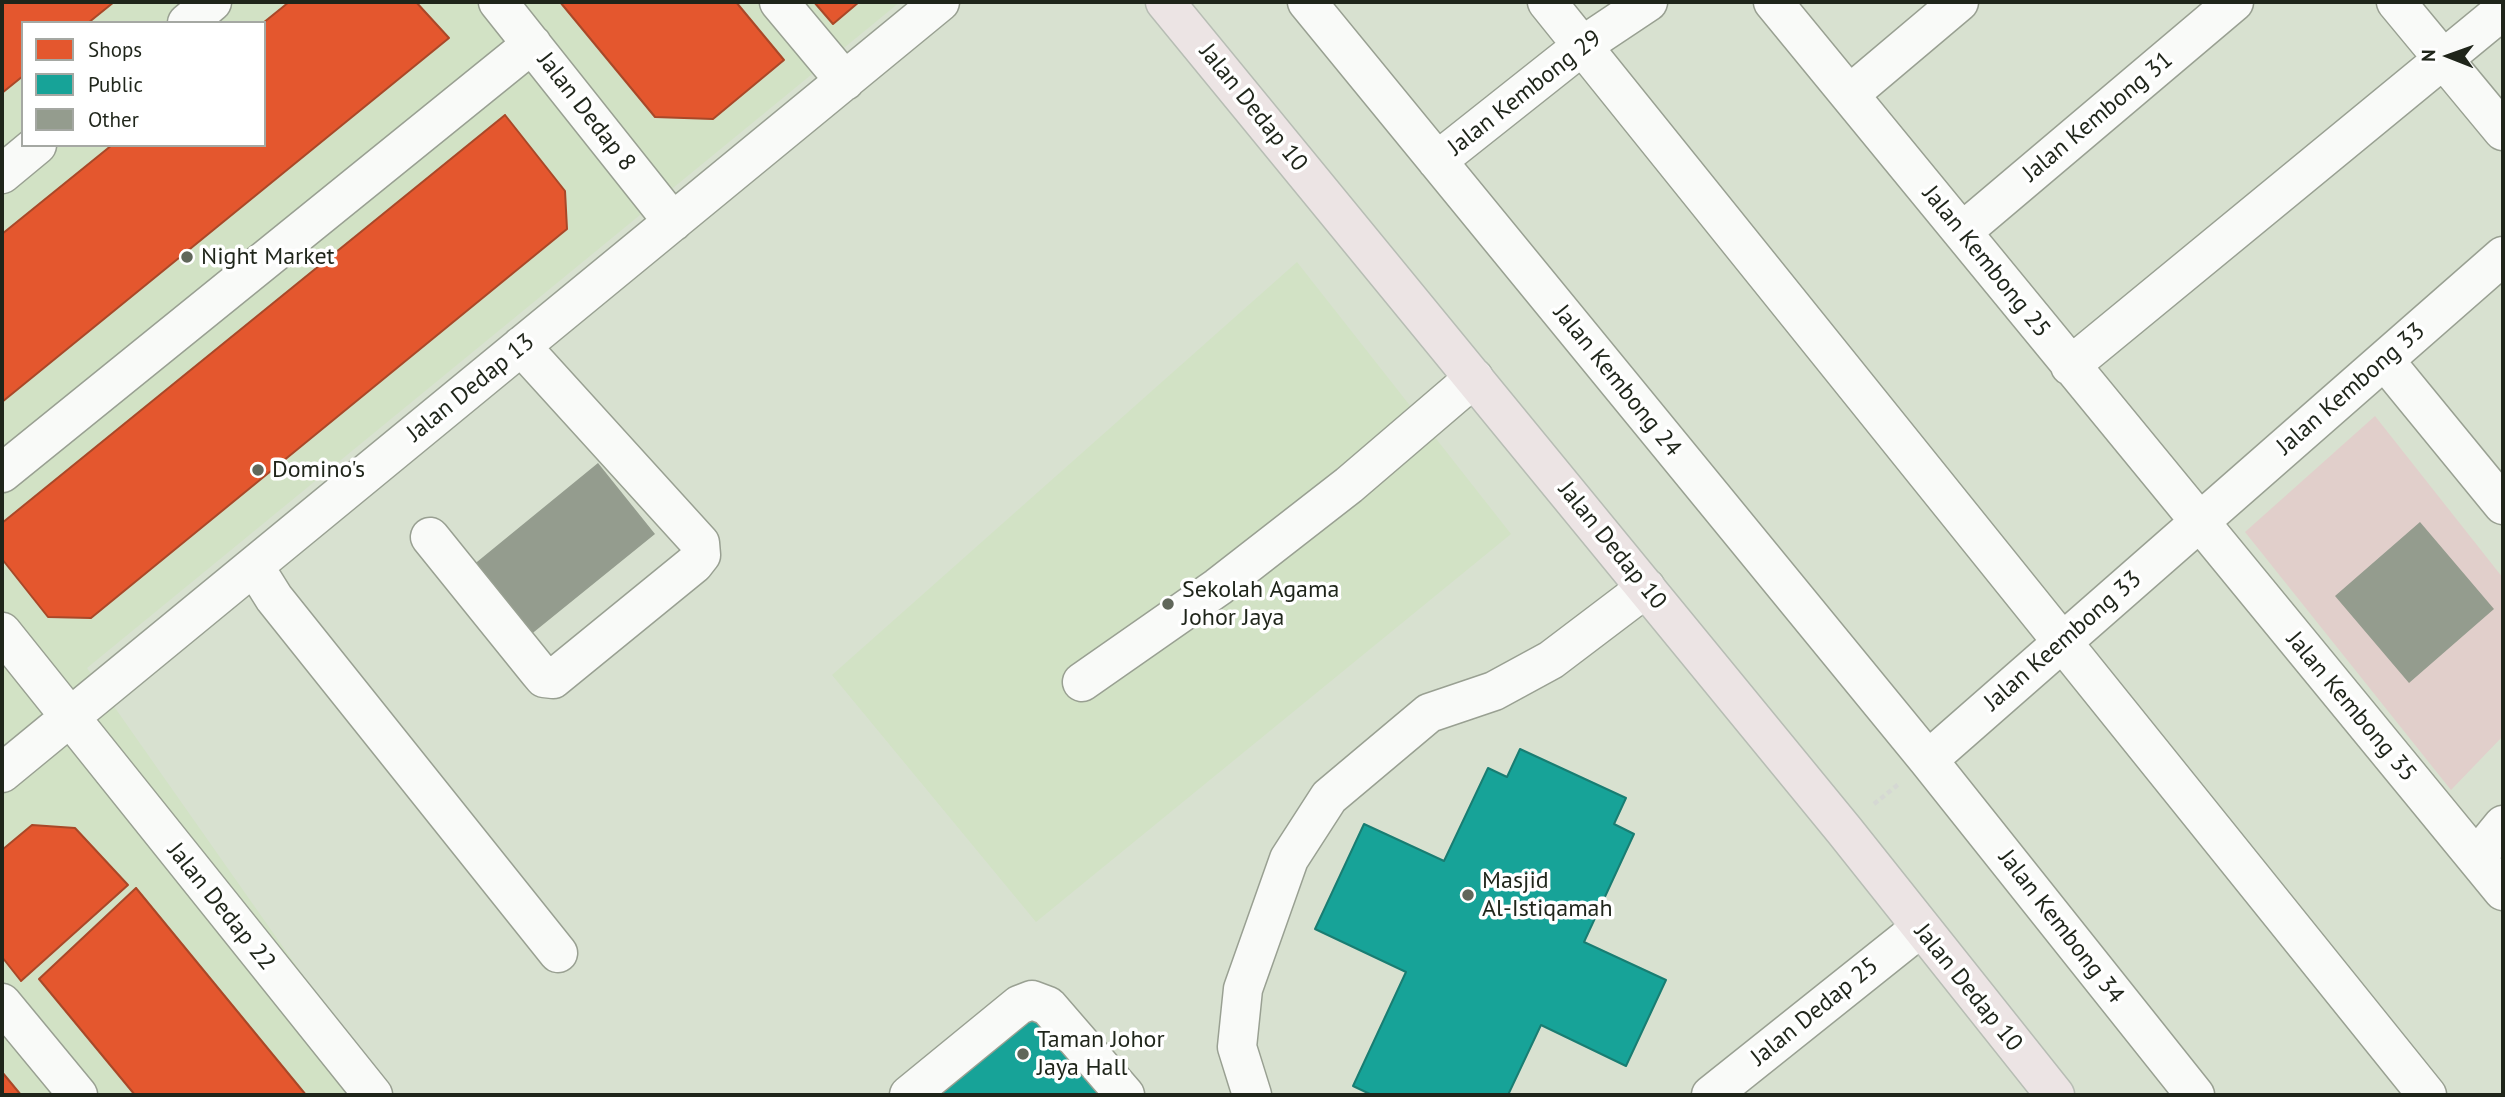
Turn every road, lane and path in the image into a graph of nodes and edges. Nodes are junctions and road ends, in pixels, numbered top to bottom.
1 (212, 2) edge
2 (498, 2) edge
3 (779, 2) edge
4 (940, 2) edge
5 (1165, 2) edge
6 (1307, 2) edge
7 (1547, 2) edge
8 (1648, 2) edge
9 (1773, 2) edge
10 (1959, 2) edge
11 (2234, 2) edge
12 (2396, 2) edge
13 (2503, 10) edge
14 (189, 21) edge
15 (532, 44) junction
16 (1582, 46) junction
17 (2443, 58) junction
18 (845, 81) junction
19 (1850, 94) junction
20 (2503, 131) edge
21 (35, 147) edge
22 (1437, 161) junction
23 (2, 174) edge
24 (673, 222) junction
25 (1962, 232) junction
26 (2503, 256) edge
27 (522, 346) junction
28 (2385, 360) junction
29 (2070, 366) junction
30 (1474, 378) junction
31 (2, 473) edge
32 (2503, 505) edge
33 (2199, 523) junction
34 (430, 537) dead end
35 (254, 566) junction
36 (1646, 587) junction
37 (2, 632) edge
38 (2062, 643) junction
39 (1082, 682) dead end
40 (68, 719) junction
41 (1928, 760) junction
42 (2, 773) edge
43 (2503, 825) edge
44 (1844, 830) junction
45 (2476, 858) junction
46 (2503, 891) edge
47 (1919, 929) junction
48 (558, 953) dead end
49 (2, 1003) edge
50 (78, 1095) edge
51 (373, 1095) edge
52 (909, 1095) edge
53 (1125, 1095) edge
54 (1252, 1095) edge
55 (1711, 1095) edge
56 (2054, 1095) edge
57 (2195, 1095) edge
58 (2427, 1095) edge

1 - 14 street
2 - 15 street, Jalan Dedap 8
3 - 18 street
4 - 18 street, Jalan Dedap 13
5 - 30 main road, Jalan Dedap 10
6 - 22 street, Jalan Kembong 24
7 - 16 street
8 - 16 street, Jalan Kembong 29
9 - 19 street, Jalan Kembong 25
10 - 19 street
11 - 25 street, Jalan Kembong 31
12 - 17 street
13 - 17 street
15 - 24 street, Jalan Dedap 8
15 - 31 street
16 - 22 street, Jalan Kembong 29
16 - 38 street
17 - 20 street
17 - 29 street
18 - 24 street, Jalan Dedap 13
19 - 25 street, Jalan Kembong 25
21 - 23 street
22 - 41 street, Jalan Kembong 24
24 - 27 street, Jalan Dedap 13
25 - 29 street, Jalan Kembong 25
26 - 28 street, Jalan Kembong 33
27 - 34 street
27 - 35 street, Jalan Dedap 13
28 - 32 street
28 - 33 street, Jalan Kembong 33
29 - 33 street, Jalan Kembong 25
30 - 36 main road, Jalan Dedap 10
30 - 39 street
33 - 38 street, Jalan Keembong 33
33 - 45 street, Jalan Kembong 35
35 - 40 street, Jalan Dedap 13
35 - 48 street
36 - 44 main road, Jalan Dedap 10
36 - 54 street
37 - 40 street, Jalan Dedap 22
38 - 41 street, Jalan Keembong 33
38 - 58 street
40 - 42 street, Jalan Dedap 13
40 - 51 street, Jalan Dedap 22
41 - 44 path
41 - 57 street, Jalan Kembong 34
43 - 45 street
44 - 47 main road, Jalan Dedap 10
45 - 46 street, Jalan Kembong 35
47 - 55 street, Jalan Dedap 25
47 - 56 main road, Jalan Dedap 10
49 - 50 street
52 - 53 street

